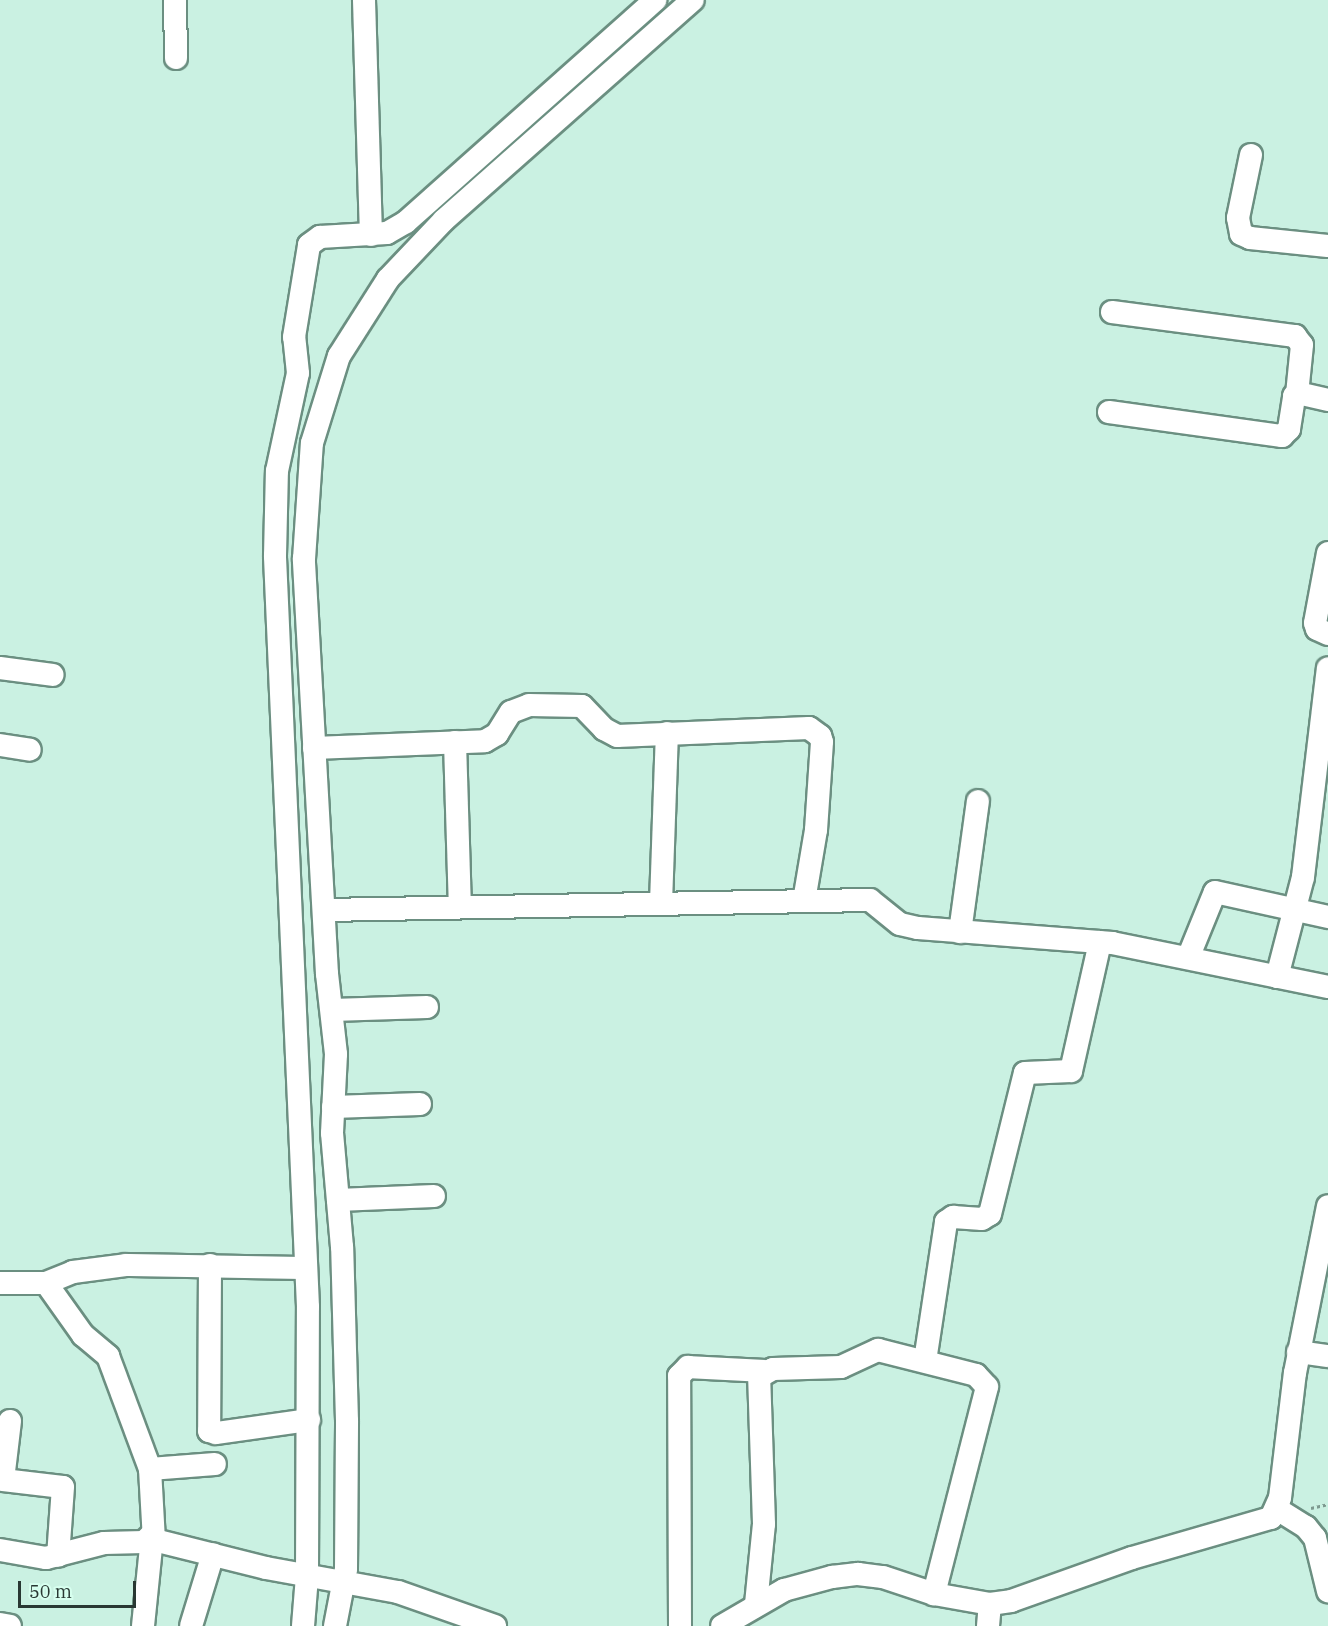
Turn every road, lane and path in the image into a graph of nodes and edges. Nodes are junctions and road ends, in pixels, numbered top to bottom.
1 (175, 0) edge
2 (364, 0) edge
3 (655, 0) edge
4 (693, 0) edge
5 (176, 58) dead end
6 (1251, 155) dead end
7 (370, 235) junction
8 (1328, 246) edge
9 (1112, 312) dead end
10 (1297, 394) junction
11 (1328, 400) edge
12 (1109, 412) dead end
13 (1328, 553) edge
14 (1328, 634) edge
15 (0, 668) edge
16 (1328, 668) edge
17 (53, 675) dead end
18 (667, 733) junction
19 (455, 742) junction
20 (0, 745) edge
21 (314, 748) junction
22 (30, 750) dead end
23 (978, 801) dead end
24 (804, 901) junction
25 (661, 903) junction
26 (460, 907) junction
27 (1293, 909) junction
28 (324, 910) junction
29 (1328, 917) edge
30 (960, 932) junction
31 (1100, 942) junction
32 (1188, 958) junction
33 (1276, 977) junction
34 (1328, 987) edge
35 (427, 1007) dead end
36 (332, 1010) junction
37 (420, 1104) dead end
38 (333, 1107) junction
39 (434, 1196) dead end
40 (338, 1200) junction
41 (1328, 1206) edge
42 (210, 1265) junction
43 (1322, 1266) edge
44 (306, 1268) junction
45 (0, 1283) edge
46 (46, 1283) junction
47 (1298, 1352) junction
48 (1328, 1356) edge
49 (925, 1360) junction
50 (764, 1371) junction
51 (309, 1420) junction
52 (10, 1421) dead end
53 (215, 1464) dead end
54 (150, 1469) junction
55 (1277, 1509) junction
56 (152, 1537) junction
57 (0, 1550) edge
58 (213, 1554) junction
59 (58, 1556) junction
60 (325, 1579) junction
61 (1328, 1591) edge
62 (934, 1594) junction
63 (990, 1604) junction
64 (748, 1614) edge
65 (0, 1624) edge
66 (10, 1626) edge
67 (143, 1626) edge
68 (191, 1626) edge
69 (303, 1626) edge
70 (335, 1626) edge
71 (495, 1626) edge
72 (680, 1626) edge
73 (722, 1626) edge
74 (988, 1626) edge

1 - 5 street
2 - 7 street
3 - 7 street
4 - 21 street
6 - 8 street
7 - 44 street
9 - 10 street
10 - 11 street
10 - 12 street
13 - 14 street
15 - 17 street
16 - 27 street
18 - 19 street
18 - 24 street
18 - 25 street
19 - 21 street
19 - 26 street
20 - 22 street
21 - 28 street
23 - 30 street
24 - 25 street
24 - 30 street
25 - 26 street
26 - 28 street
27 - 29 street
27 - 32 street
27 - 33 street
28 - 36 street
30 - 31 street
31 - 32 street
31 - 49 street
32 - 33 street
33 - 34 street
35 - 36 street
36 - 38 street
37 - 38 street
38 - 40 street
39 - 40 street
40 - 60 street
41 - 43 street
42 - 44 street
42 - 46 street
42 - 51 street
43 - 47 street
44 - 51 street
45 - 46 street
46 - 54 street
47 - 48 street
47 - 55 street
49 - 50 street
49 - 62 street
50 - 64 street
50 - 72 street
51 - 60 street
52 - 59 street
53 - 54 street
54 - 56 street
55 - 61 street
55 - 63 street
56 - 58 street
56 - 59 street
56 - 67 street
57 - 59 street
58 - 60 street
58 - 68 street
60 - 69 street
60 - 70 street
60 - 71 street
62 - 63 street
62 - 64 street
63 - 74 street
64 - 73 street
65 - 66 street

